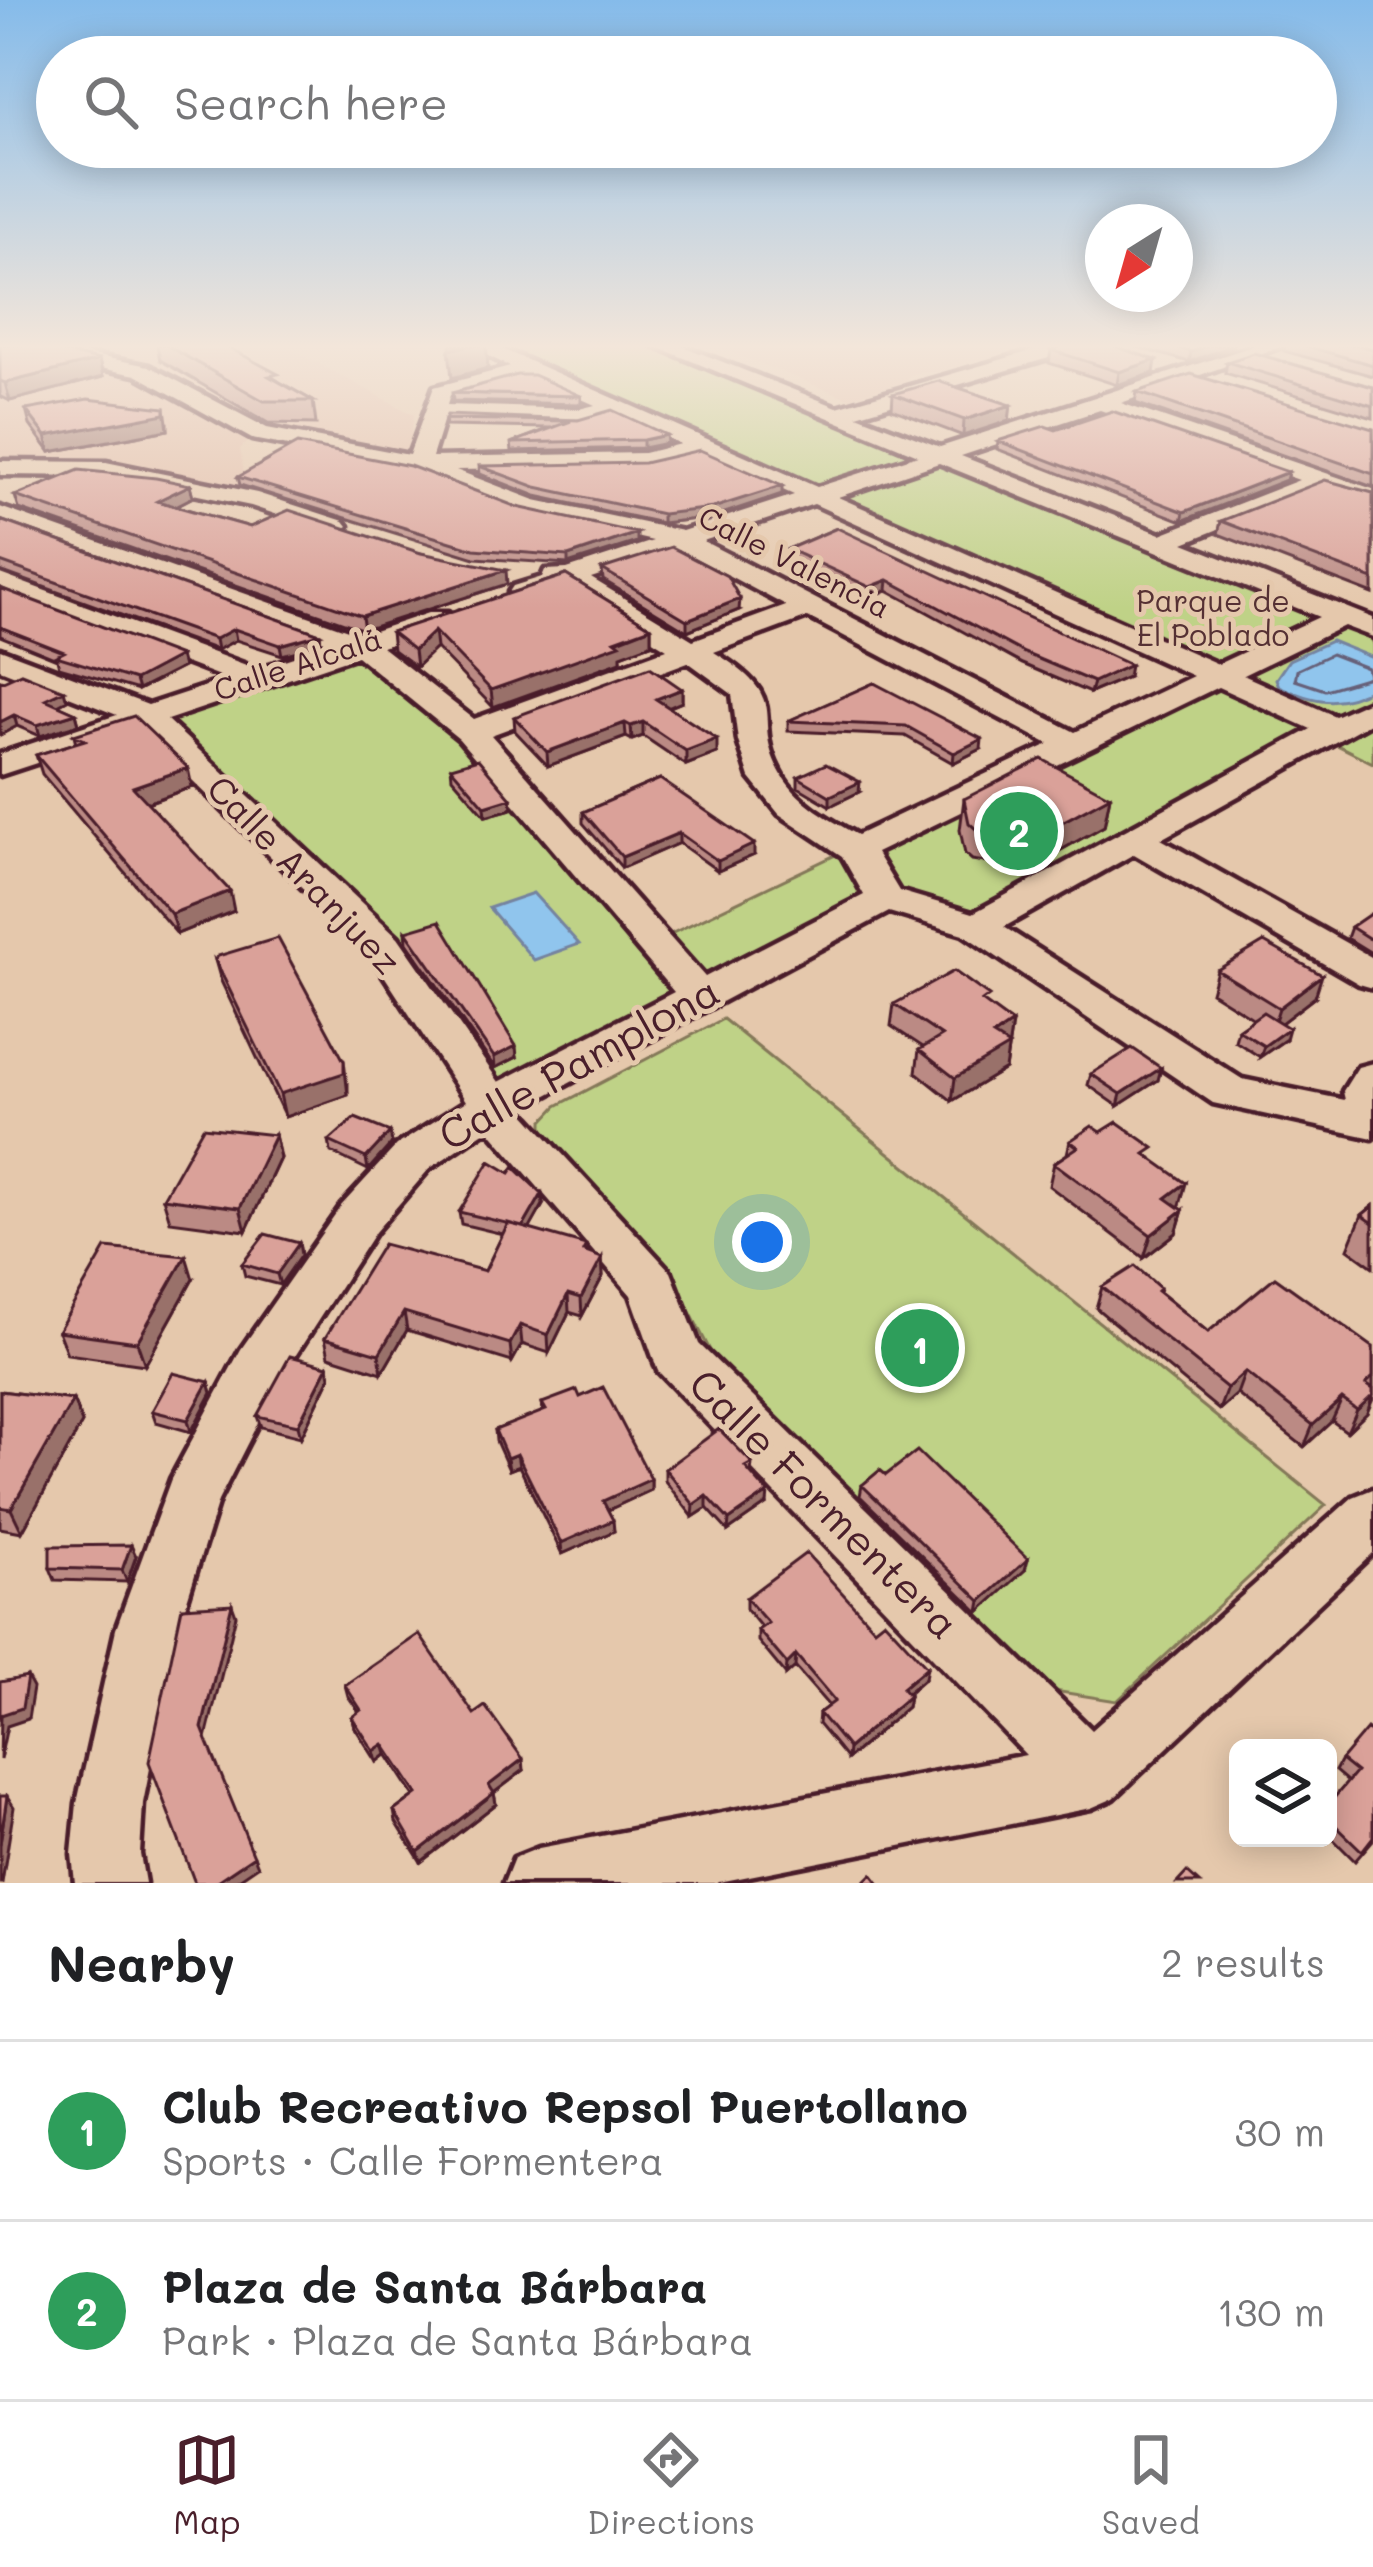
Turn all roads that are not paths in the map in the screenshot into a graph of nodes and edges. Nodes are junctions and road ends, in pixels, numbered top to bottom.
1 (228, 433) edge
2 (427, 433) edge
3 (674, 433) edge
4 (883, 433) edge
5 (1010, 433) edge
6 (1188, 433) edge
7 (703, 446) junction
8 (252, 450) junction
9 (940, 456) junction
10 (418, 464) junction
11 (0, 468) edge
12 (1322, 479) junction
13 (814, 496) junction
14 (1373, 496) edge
15 (256, 500) junction
16 (0, 515) edge
17 (364, 535) edge
18 (677, 538) junction
19 (1159, 544) junction
20 (510, 573) edge
21 (570, 578) junction
22 (0, 582) edge
23 (809, 607) junction
24 (1358, 622) edge
25 (360, 644) junction
26 (692, 651) junction
27 (3, 662) edge
28 (1215, 674) junction
29 (255, 679) junction
30 (1373, 708) edge
31 (144, 716) junction
32 (1335, 728) junction
33 (470, 732) junction
34 (1073, 744) junction
35 (0, 765) edge
36 (1136, 840) junction
37 (856, 849) junction
38 (885, 899) junction
39 (977, 926) junction
40 (1373, 975) edge
41 (699, 995) junction
42 (1373, 1078) edge
43 (492, 1105) junction
44 (1372, 1122) edge
45 (1373, 1515) edge
46 (1091, 1774) junction
47 (110, 1883) edge
48 (539, 1883) edge

1 - 8 street, Calle Valencia
2 - 10 street
3 - 7 street
4 - 9 street
5 - 9 street, Calle Alcalá
6 - 12 street
7 - 10 street
7 - 13 street
8 - 10 street, Calle Valencia
8 - 15 street
9 - 13 street, Calle Alcalá
9 - 19 street
10 - 18 street, Calle Valencia
11 - 15 street
12 - 14 street
12 - 19 street
13 - 18 street, Calle Alcalá
13 - 28 street
15 - 17 street
16 - 25 street
18 - 21 street, Calle Alcalá
18 - 23 street, Calle Valencia
19 - 24 street
20 - 21 street
21 - 25 street, Calle Alcalá
21 - 26 street
22 - 29 street
23 - 26 street
23 - 34 street, Calle Valencia
24 - 28 street
25 - 29 street, Calle Alcalá
25 - 33 street
26 - 33 street
26 - 37 street
27 - 31 street
28 - 32 street
28 - 34 street
29 - 31 street, Calle Alcalá
30 - 32 street
31 - 35 street, Calle Alcalá
31 - 43 street, Calle Aranjuez
32 - 36 street
33 - 41 street
34 - 37 street
36 - 39 street
36 - 40 street
37 - 38 street
38 - 39 street
38 - 41 street, Calle Pamplona
39 - 44 street
41 - 43 street, Calle Pamplona
42 - 44 street
43 - 46 street, Calle Formentera
43 - 47 street, Calle Pamplona
45 - 46 street
46 - 48 street

